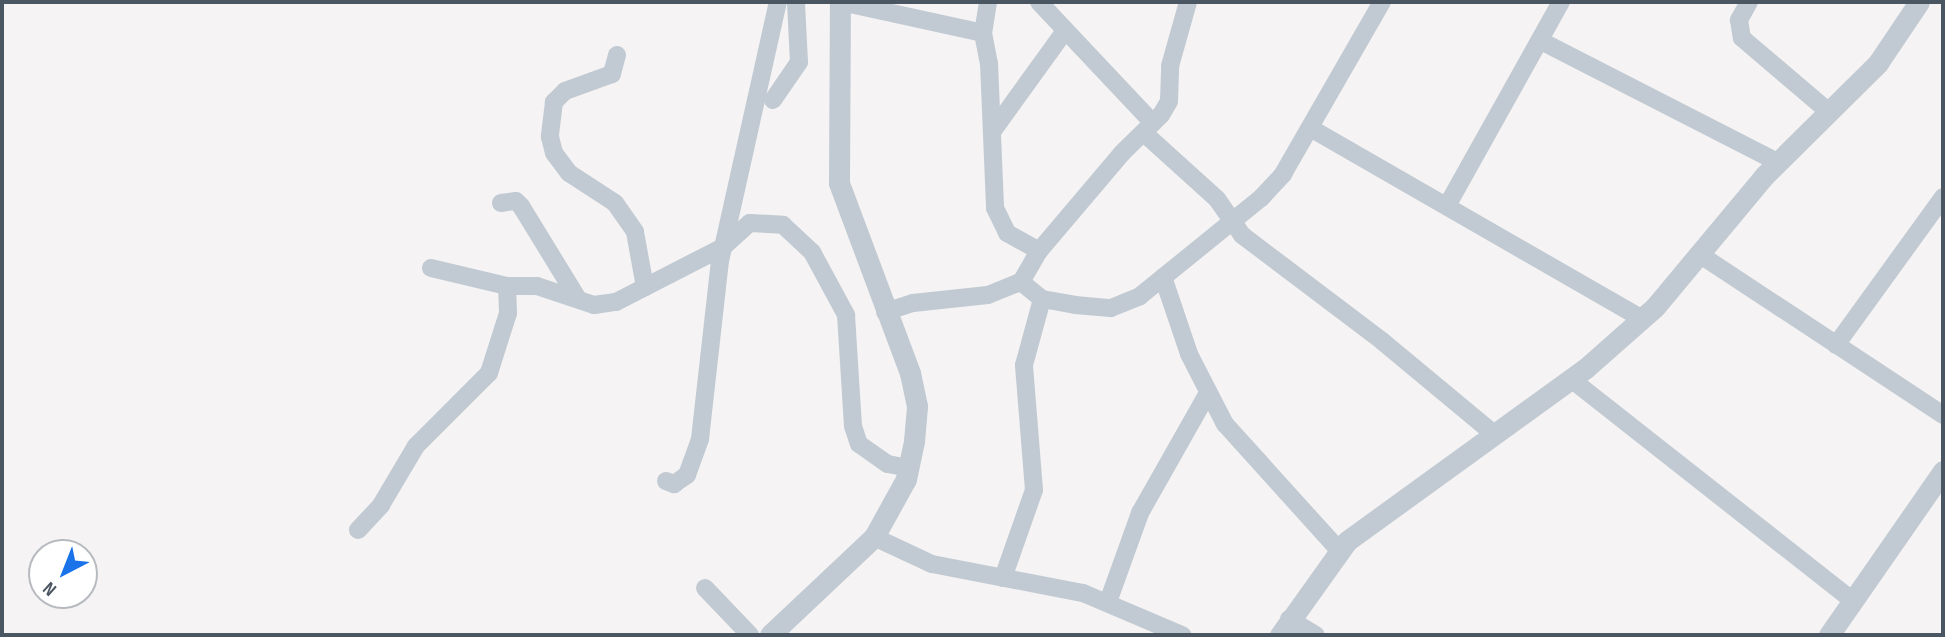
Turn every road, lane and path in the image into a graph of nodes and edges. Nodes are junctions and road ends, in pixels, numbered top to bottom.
1 (778, 2) edge
2 (796, 2) edge
3 (840, 2) edge
4 (988, 2) edge
5 (1039, 2) edge
6 (1188, 2) edge
7 (1382, 2) edge
8 (1562, 2) edge
9 (1749, 2) edge
10 (1919, 2) edge
11 (1064, 32) junction
12 (983, 33) junction
13 (1541, 41) junction
14 (617, 55) dead end
15 (773, 100) dead end
16 (1829, 112) junction
17 (1149, 128) junction
18 (1312, 129) junction
19 (992, 132) junction
20 (1777, 162) junction
21 (1943, 197) edge
22 (501, 203) dead end
23 (1448, 204) junction
24 (1233, 221) junction
25 (723, 247) junction
26 (1040, 251) junction
27 (1699, 254) junction
28 (431, 268) dead end
29 (1163, 277) junction
30 (1021, 282) junction
31 (507, 286) junction
32 (645, 287) junction
33 (578, 299) junction
34 (1042, 299) junction
35 (885, 312) junction
36 (1642, 319) junction
37 (1836, 345) junction
38 (1571, 379) junction
39 (1208, 393) junction
40 (1943, 415) edge
41 (1494, 434) junction
42 (909, 468) junction
43 (1943, 471) edge
44 (666, 481) dead end
45 (358, 530) dead end
46 (874, 537) junction
47 (1339, 550) junction
48 (1003, 578) junction
49 (705, 588) dead end
50 (1853, 601) junction
51 (1108, 602) junction
52 (1284, 627) edge
53 (751, 635) edge
54 (769, 635) edge
55 (1182, 635) edge
56 (1316, 635) edge
57 (1829, 635) edge

1 - 25 street
2 - 15 street
3 - 12 street
3 - 35 street
4 - 12 street
5 - 11 street
6 - 17 street
7 - 18 street
8 - 13 street
9 - 16 street
10 - 16 street
11 - 17 street
11 - 19 street
12 - 19 street
13 - 20 street
13 - 23 street
14 - 32 street
16 - 20 street
17 - 24 street
17 - 26 street
18 - 23 street
18 - 24 street
19 - 26 street
20 - 27 street
21 - 37 street
22 - 33 street
23 - 36 street
24 - 29 street
24 - 41 street
25 - 32 street
25 - 42 street
25 - 44 street
26 - 30 street
27 - 36 street
27 - 37 street
28 - 31 street
29 - 34 street
29 - 39 street
30 - 34 street
30 - 35 street
31 - 33 street
31 - 45 street
32 - 33 street
34 - 48 street
35 - 42 street
36 - 38 street
37 - 40 street
38 - 41 street
38 - 50 street
39 - 47 street
39 - 51 street
41 - 47 street
42 - 46 street
43 - 50 street
46 - 48 street
46 - 54 street
47 - 52 street
48 - 51 street
49 - 53 street
50 - 57 street
51 - 55 street
52 - 56 street

